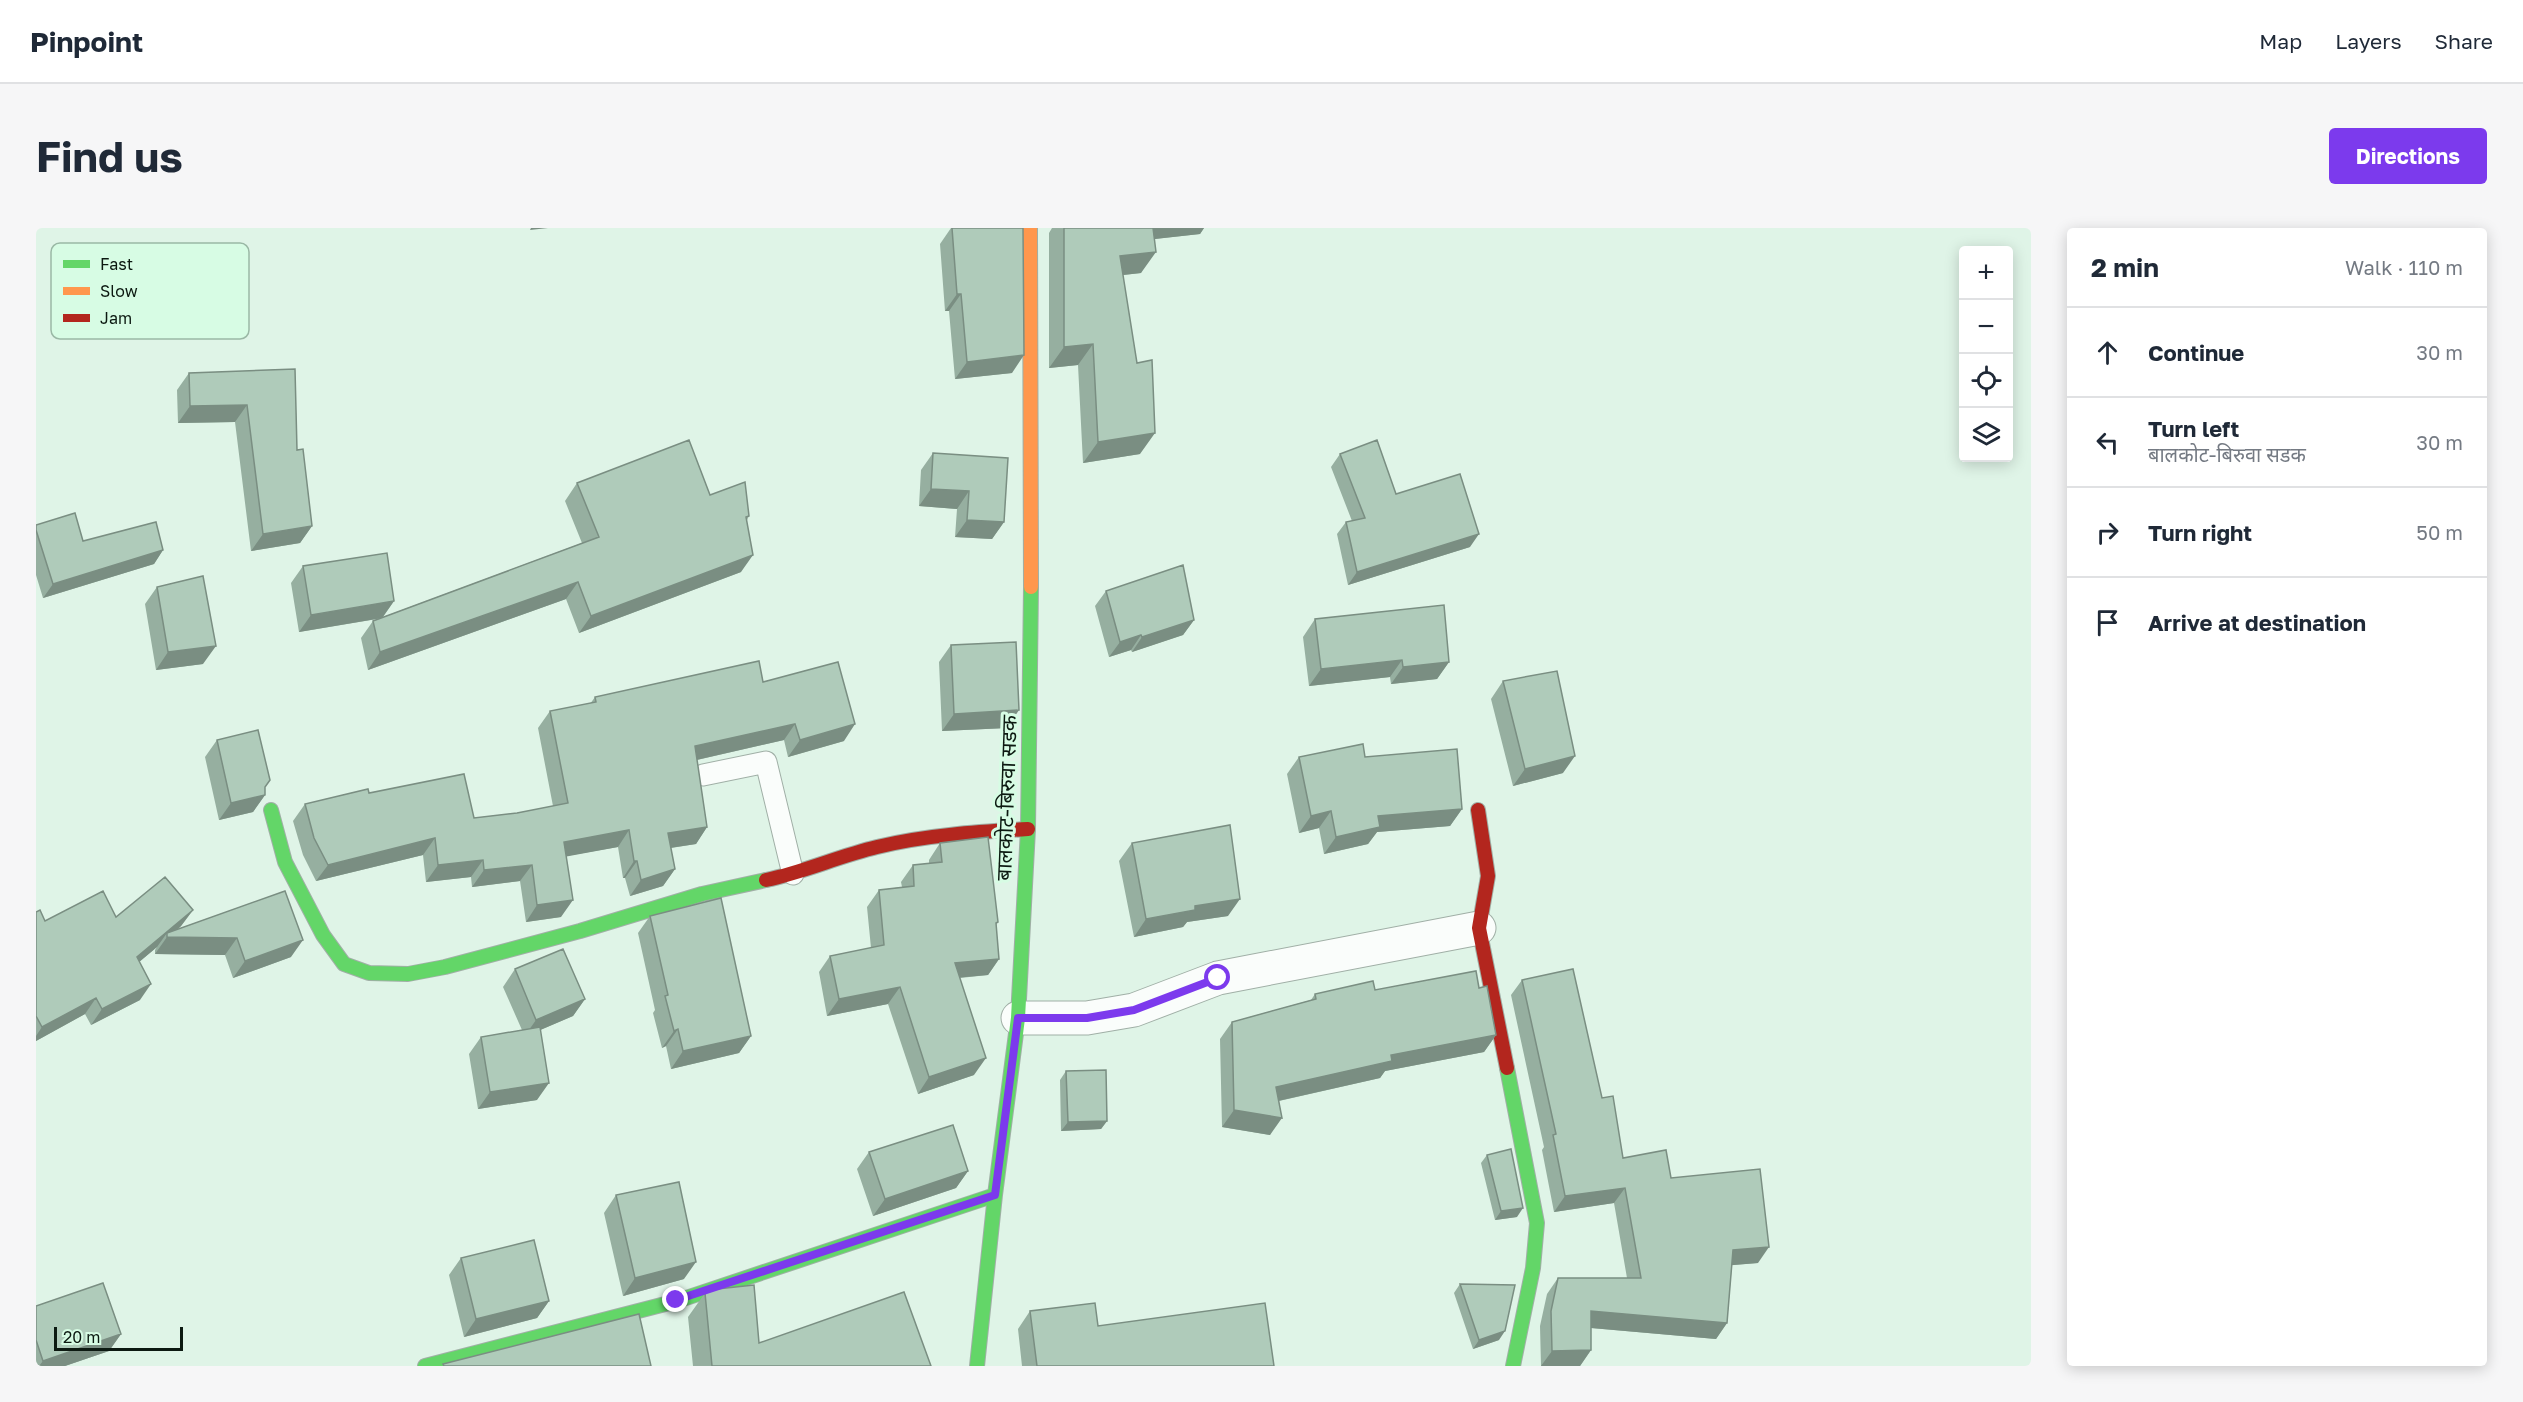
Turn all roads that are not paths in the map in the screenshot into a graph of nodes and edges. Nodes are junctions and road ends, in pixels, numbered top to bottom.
1 (1030, 228) edge
2 (703, 775) dead end
3 (271, 810) dead end
4 (1478, 810) dead end
5 (1028, 829) junction
6 (793, 874) junction
7 (1479, 928) junction
8 (1018, 1018) junction
9 (995, 1195) junction
10 (425, 1366) edge
11 (977, 1366) edge
12 (1513, 1366) edge

1 - 5 street, बालकोट-बिरुवा सडक
2 - 6 lane
3 - 6 street
4 - 7 street
5 - 6 street
5 - 8 street, बालकोट-बिरुवा सडक
7 - 8 street
7 - 12 street
8 - 9 street, बालकोट-बिरुवा सडक
9 - 10 street
9 - 11 street, बालकोट-बिरुवा सडक

